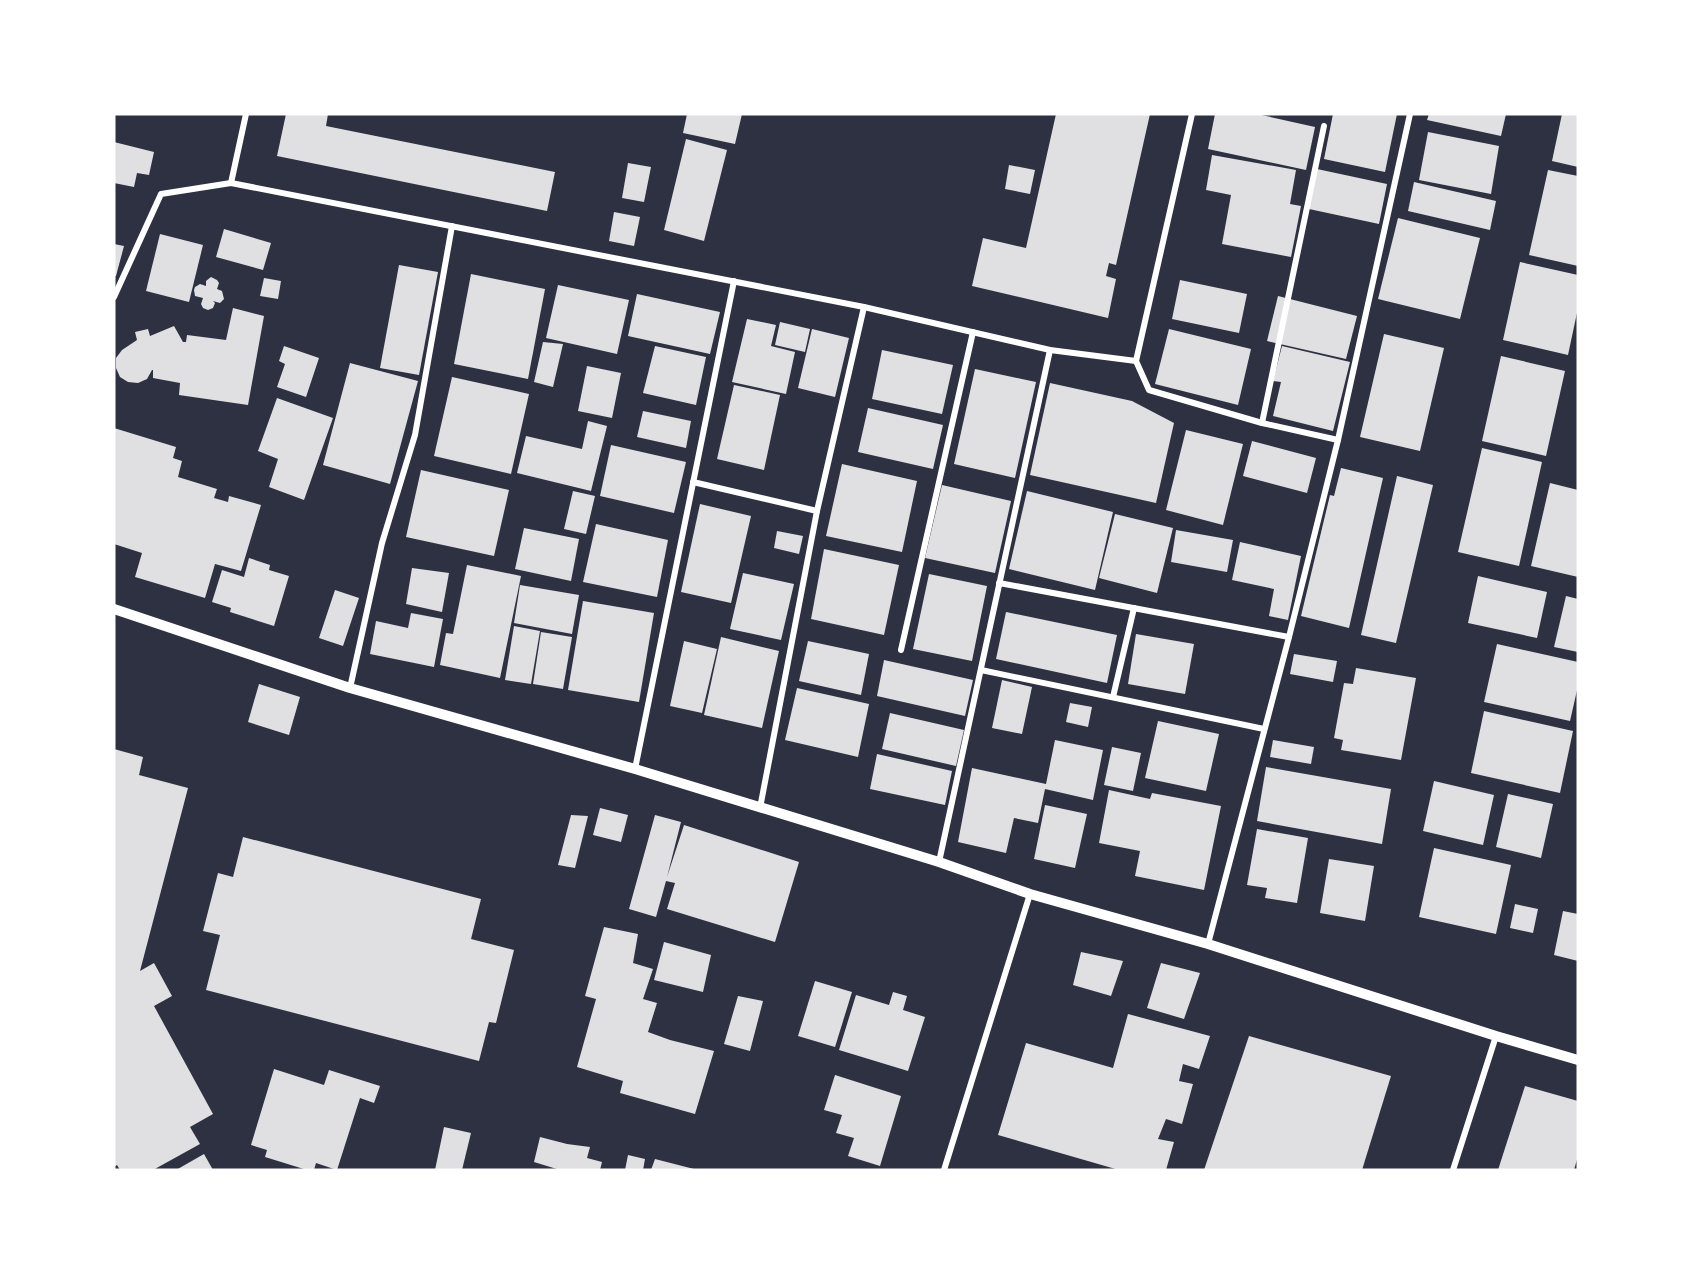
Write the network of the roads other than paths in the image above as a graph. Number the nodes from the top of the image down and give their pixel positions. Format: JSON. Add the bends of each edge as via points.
{"nodes":[{"id":1,"x":246,"y":114,"type":"edge"},
{"id":2,"x":1192,"y":114,"type":"edge"},
{"id":3,"x":1410,"y":114,"type":"edge"},
{"id":4,"x":1324,"y":126,"type":"dead end"},
{"id":5,"x":231,"y":183,"type":"junction"},
{"id":6,"x":452,"y":226,"type":"junction"},
{"id":7,"x":734,"y":281,"type":"junction"},
{"id":8,"x":114,"y":297,"type":"edge"},
{"id":9,"x":864,"y":308,"type":"junction"},
{"id":10,"x":974,"y":332,"type":"junction"},
{"id":11,"x":1050,"y":350,"type":"junction"},
{"id":12,"x":1136,"y":361,"type":"junction"},
{"id":13,"x":1263,"y":423,"type":"junction"},
{"id":14,"x":1338,"y":441,"type":"junction"},
{"id":15,"x":693,"y":482,"type":"junction"},
{"id":16,"x":817,"y":511,"type":"junction"},
{"id":17,"x":999,"y":583,"type":"junction"},
{"id":18,"x":1134,"y":608,"type":"junction"},
{"id":19,"x":114,"y":609,"type":"edge"},
{"id":20,"x":1289,"y":637,"type":"junction"},
{"id":21,"x":901,"y":650,"type":"dead end"},
{"id":22,"x":981,"y":670,"type":"junction"},
{"id":23,"x":350,"y":688,"type":"junction"},
{"id":24,"x":1113,"y":697,"type":"junction"},
{"id":25,"x":1264,"y":729,"type":"junction"},
{"id":26,"x":635,"y":770,"type":"junction"},
{"id":27,"x":760,"y":808,"type":"junction"},
{"id":28,"x":939,"y":862,"type":"junction"},
{"id":29,"x":1030,"y":894,"type":"junction"},
{"id":30,"x":1209,"y":944,"type":"junction"},
{"id":31,"x":1496,"y":1036,"type":"junction"},
{"id":32,"x":1578,"y":1060,"type":"edge"},
{"id":33,"x":944,"y":1170,"type":"edge"},
{"id":34,"x":1453,"y":1170,"type":"edge"}],
"edges":[{"from":1,"to":5,"type":"street"},
{"from":2,"to":12,"type":"street"},
{"from":3,"to":14,"type":"street"},
{"from":4,"to":13,"type":"street"},
{"from":5,"to":6,"type":"street"},
{"from":5,"to":8,"type":"street","via":[[161,194]]},
{"from":6,"to":7,"type":"street"},
{"from":6,"to":23,"type":"street","via":[[415,435],[382,543]]},
{"from":7,"to":9,"type":"street"},
{"from":7,"to":15,"type":"street"},
{"from":9,"to":10,"type":"street"},
{"from":9,"to":16,"type":"street"},
{"from":10,"to":11,"type":"street"},
{"from":10,"to":21,"type":"street"},
{"from":11,"to":12,"type":"street"},
{"from":11,"to":17,"type":"street"},
{"from":12,"to":13,"type":"street","via":[[1149,390]]},
{"from":13,"to":14,"type":"street"},
{"from":14,"to":20,"type":"street"},
{"from":15,"to":16,"type":"street"},
{"from":15,"to":26,"type":"street"},
{"from":16,"to":27,"type":"street"},
{"from":17,"to":18,"type":"street"},
{"from":17,"to":22,"type":"street"},
{"from":18,"to":20,"type":"street"},
{"from":18,"to":24,"type":"street"},
{"from":19,"to":23,"type":"street"},
{"from":20,"to":25,"type":"street"},
{"from":22,"to":24,"type":"street"},
{"from":22,"to":28,"type":"street"},
{"from":23,"to":26,"type":"street"},
{"from":24,"to":25,"type":"street"},
{"from":25,"to":30,"type":"street"},
{"from":26,"to":27,"type":"street"},
{"from":27,"to":28,"type":"street"},
{"from":28,"to":29,"type":"street"},
{"from":29,"to":30,"type":"street"},
{"from":29,"to":33,"type":"street"},
{"from":30,"to":31,"type":"street"},
{"from":31,"to":32,"type":"street"},
{"from":31,"to":34,"type":"street"}]}
